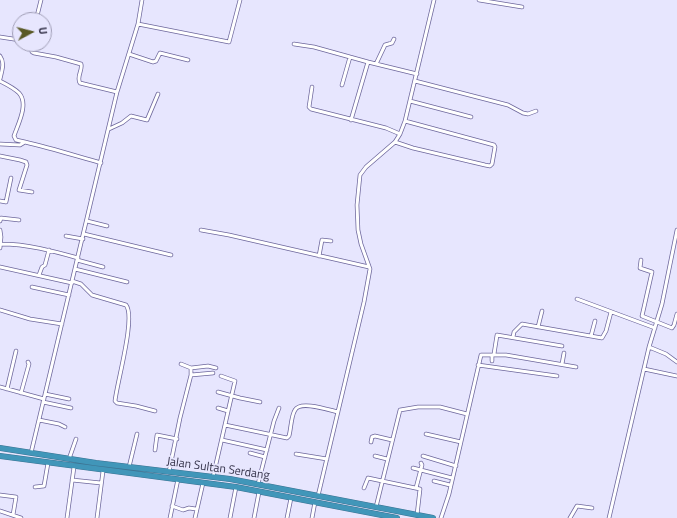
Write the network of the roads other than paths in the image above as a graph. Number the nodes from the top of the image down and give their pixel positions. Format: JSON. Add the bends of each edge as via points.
{"nodes":[{"id":1,"x":41,"y":0,"type":"edge"},
{"id":2,"x":142,"y":0,"type":"edge"},
{"id":3,"x":240,"y":0,"type":"edge"},
{"id":4,"x":434,"y":0,"type":"edge"},
{"id":5,"x":479,"y":0,"type":"edge"},
{"id":6,"x":522,"y":8,"type":"dead end"},
{"id":7,"x":38,"y":12,"type":"edge"},
{"id":8,"x":138,"y":24,"type":"junction"},
{"id":9,"x":0,"y":37,"type":"edge"},
{"id":10,"x":12,"y":39,"type":"edge"},
{"id":11,"x":394,"y":39,"type":"dead end"},
{"id":12,"x":294,"y":44,"type":"dead end"},
{"id":13,"x":32,"y":52,"type":"edge"},
{"id":14,"x":129,"y":54,"type":"junction"},
{"id":15,"x":0,"y":56,"type":"edge"},
{"id":16,"x":350,"y":57,"type":"junction"},
{"id":17,"x":188,"y":60,"type":"dead end"},
{"id":18,"x":368,"y":62,"type":"junction"},
{"id":19,"x":376,"y":64,"type":"junction"},
{"id":20,"x":417,"y":74,"type":"junction"},
{"id":21,"x":0,"y":80,"type":"edge"},
{"id":22,"x":415,"y":81,"type":"junction"},
{"id":23,"x":342,"y":85,"type":"dead end"},
{"id":24,"x":312,"y":87,"type":"dead end"},
{"id":25,"x":117,"y":92,"type":"junction"},
{"id":26,"x":158,"y":94,"type":"dead end"},
{"id":27,"x":410,"y":102,"type":"junction"},
{"id":28,"x":536,"y":111,"type":"dead end"},
{"id":29,"x":471,"y":117,"type":"dead end"},
{"id":30,"x":351,"y":120,"type":"junction"},
{"id":31,"x":405,"y":121,"type":"junction"},
{"id":32,"x":109,"y":129,"type":"junction"},
{"id":33,"x":400,"y":134,"type":"junction"},
{"id":34,"x":25,"y":142,"type":"junction"},
{"id":35,"x":395,"y":142,"type":"junction"},
{"id":36,"x":0,"y":144,"type":"edge"},
{"id":37,"x":0,"y":157,"type":"edge"},
{"id":38,"x":101,"y":162,"type":"junction"},
{"id":39,"x":11,"y":178,"type":"dead end"},
{"id":40,"x":9,"y":188,"type":"junction"},
{"id":41,"x":19,"y":190,"type":"junction"},
{"id":42,"x":32,"y":192,"type":"dead end"},
{"id":43,"x":0,"y":201,"type":"edge"},
{"id":44,"x":19,"y":220,"type":"dead end"},
{"id":45,"x":0,"y":221,"type":"edge"},
{"id":46,"x":87,"y":221,"type":"junction"},
{"id":47,"x":107,"y":226,"type":"dead end"},
{"id":48,"x":201,"y":230,"type":"dead end"},
{"id":49,"x":677,"y":230,"type":"edge"},
{"id":50,"x":0,"y":232,"type":"edge"},
{"id":51,"x":84,"y":234,"type":"junction"},
{"id":52,"x":66,"y":236,"type":"dead end"},
{"id":53,"x":83,"y":239,"type":"junction"},
{"id":54,"x":331,"y":241,"type":"dead end"},
{"id":55,"x":0,"y":246,"type":"edge"},
{"id":56,"x":49,"y":250,"type":"junction"},
{"id":57,"x":171,"y":255,"type":"dead end"},
{"id":58,"x":319,"y":256,"type":"junction"},
{"id":59,"x":78,"y":259,"type":"junction"},
{"id":60,"x":641,"y":260,"type":"dead end"},
{"id":61,"x":0,"y":267,"type":"edge"},
{"id":62,"x":103,"y":267,"type":"dead end"},
{"id":63,"x":369,"y":267,"type":"junction"},
{"id":64,"x":75,"y":269,"type":"junction"},
{"id":65,"x":39,"y":275,"type":"junction"},
{"id":66,"x":72,"y":282,"type":"junction"},
{"id":67,"x":127,"y":282,"type":"dead end"},
{"id":68,"x":32,"y":287,"type":"dead end"},
{"id":69,"x":69,"y":295,"type":"junction"},
{"id":70,"x":577,"y":299,"type":"dead end"},
{"id":71,"x":0,"y":310,"type":"edge"},
{"id":72,"x":542,"y":311,"type":"dead end"},
{"id":73,"x":612,"y":312,"type":"junction"},
{"id":74,"x":677,"y":314,"type":"edge"},
{"id":75,"x":595,"y":321,"type":"dead end"},
{"id":76,"x":656,"y":322,"type":"junction"},
{"id":77,"x":62,"y":324,"type":"junction"},
{"id":78,"x":538,"y":327,"type":"junction"},
{"id":79,"x":654,"y":328,"type":"junction"},
{"id":80,"x":591,"y":336,"type":"junction"},
{"id":81,"x":513,"y":337,"type":"junction"},
{"id":82,"x":562,"y":346,"type":"dead end"},
{"id":83,"x":649,"y":347,"type":"junction"},
{"id":84,"x":16,"y":351,"type":"dead end"},
{"id":85,"x":564,"y":353,"type":"dead end"},
{"id":86,"x":493,"y":355,"type":"junction"},
{"id":87,"x":492,"y":361,"type":"dead end"},
{"id":88,"x":28,"y":362,"type":"dead end"},
{"id":89,"x":677,"y":362,"type":"edge"},
{"id":90,"x":181,"y":364,"type":"dead end"},
{"id":91,"x":562,"y":364,"type":"junction"},
{"id":92,"x":478,"y":365,"type":"junction"},
{"id":93,"x":208,"y":366,"type":"junction"},
{"id":94,"x":576,"y":367,"type":"dead end"},
{"id":95,"x":191,"y":368,"type":"junction"},
{"id":96,"x":216,"y":368,"type":"dead end"},
{"id":97,"x":644,"y":369,"type":"junction"},
{"id":98,"x":208,"y":373,"type":"junction"},
{"id":99,"x":212,"y":373,"type":"dead end"},
{"id":100,"x":191,"y":375,"type":"junction"},
{"id":101,"x":221,"y":376,"type":"dead end"},
{"id":102,"x":557,"y":376,"type":"dead end"},
{"id":103,"x":677,"y":376,"type":"edge"},
{"id":104,"x":0,"y":387,"type":"edge"},
{"id":105,"x":7,"y":389,"type":"junction"},
{"id":106,"x":218,"y":392,"type":"dead end"},
{"id":107,"x":21,"y":393,"type":"junction"},
{"id":108,"x":45,"y":394,"type":"junction"},
{"id":109,"x":232,"y":396,"type":"junction"},
{"id":110,"x":69,"y":399,"type":"dead end"},
{"id":111,"x":44,"y":400,"type":"junction"},
{"id":112,"x":260,"y":402,"type":"dead end"},
{"id":113,"x":71,"y":408,"type":"dead end"},
{"id":114,"x":218,"y":408,"type":"dead end"},
{"id":115,"x":279,"y":408,"type":"dead end"},
{"id":116,"x":155,"y":411,"type":"dead end"},
{"id":117,"x":228,"y":411,"type":"junction"},
{"id":118,"x":338,"y":412,"type":"junction"},
{"id":119,"x":467,"y":414,"type":"junction"},
{"id":120,"x":39,"y":420,"type":"junction"},
{"id":121,"x":225,"y":425,"type":"junction"},
{"id":122,"x":65,"y":427,"type":"dead end"},
{"id":123,"x":137,"y":434,"type":"dead end"},
{"id":124,"x":426,"y":434,"type":"dead end"},
{"id":125,"x":271,"y":435,"type":"junction"},
{"id":126,"x":76,"y":439,"type":"dead end"},
{"id":127,"x":177,"y":439,"type":"junction"},
{"id":128,"x":222,"y":440,"type":"junction"},
{"id":129,"x":392,"y":440,"type":"junction"},
{"id":130,"x":371,"y":442,"type":"dead end"},
{"id":131,"x":461,"y":442,"type":"junction"},
{"id":132,"x":0,"y":448,"type":"edge"},
{"id":133,"x":155,"y":450,"type":"dead end"},
{"id":134,"x":267,"y":450,"type":"junction"},
{"id":135,"x":250,"y":453,"type":"dead end"},
{"id":136,"x":31,"y":454,"type":"junction"},
{"id":137,"x":296,"y":454,"type":"dead end"},
{"id":138,"x":375,"y":456,"type":"dead end"},
{"id":139,"x":423,"y":456,"type":"dead end"},
{"id":140,"x":0,"y":457,"type":"edge"},
{"id":141,"x":265,"y":457,"type":"junction"},
{"id":142,"x":69,"y":459,"type":"junction"},
{"id":143,"x":327,"y":459,"type":"junction"},
{"id":144,"x":387,"y":459,"type":"junction"},
{"id":145,"x":48,"y":463,"type":"junction"},
{"id":146,"x":96,"y":463,"type":"junction"},
{"id":147,"x":422,"y":463,"type":"dead end"},
{"id":148,"x":456,"y":466,"type":"junction"},
{"id":149,"x":74,"y":467,"type":"junction"},
{"id":150,"x":129,"y":467,"type":"junction"},
{"id":151,"x":413,"y":468,"type":"dead end"},
{"id":152,"x":95,"y":470,"type":"junction"},
{"id":153,"x":420,"y":470,"type":"junction"},
{"id":154,"x":103,"y":471,"type":"junction"},
{"id":155,"x":169,"y":472,"type":"junction"},
{"id":156,"x":213,"y":477,"type":"junction"},
{"id":157,"x":452,"y":478,"type":"junction"},
{"id":158,"x":178,"y":479,"type":"junction"},
{"id":159,"x":72,"y":480,"type":"junction"},
{"id":160,"x":382,"y":481,"type":"junction"},
{"id":161,"x":434,"y":481,"type":"dead end"},
{"id":162,"x":101,"y":483,"type":"junction"},
{"id":163,"x":203,"y":483,"type":"junction"},
{"id":164,"x":258,"y":484,"type":"junction"},
{"id":165,"x":450,"y":485,"type":"junction"},
{"id":166,"x":34,"y":487,"type":"dead end"},
{"id":167,"x":236,"y":487,"type":"junction"},
{"id":168,"x":364,"y":488,"type":"dead end"},
{"id":169,"x":416,"y":488,"type":"junction"},
{"id":170,"x":259,"y":492,"type":"junction"},
{"id":171,"x":0,"y":495,"type":"edge"},
{"id":172,"x":318,"y":496,"type":"junction"},
{"id":173,"x":291,"y":498,"type":"junction"},
{"id":174,"x":315,"y":502,"type":"junction"},
{"id":175,"x":172,"y":506,"type":"junction"},
{"id":176,"x":376,"y":507,"type":"junction"},
{"id":177,"x":592,"y":508,"type":"dead end"},
{"id":178,"x":196,"y":509,"type":"junction"},
{"id":179,"x":0,"y":511,"type":"edge"},
{"id":180,"x":417,"y":515,"type":"junction"},
{"id":181,"x":14,"y":516,"type":"edge"},
{"id":182,"x":373,"y":516,"type":"edge"},
{"id":183,"x":21,"y":518,"type":"edge"},
{"id":184,"x":67,"y":518,"type":"edge"},
{"id":185,"x":97,"y":518,"type":"edge"},
{"id":186,"x":170,"y":518,"type":"edge"},
{"id":187,"x":195,"y":518,"type":"edge"},
{"id":188,"x":230,"y":518,"type":"edge"},
{"id":189,"x":254,"y":518,"type":"edge"},
{"id":190,"x":287,"y":518,"type":"edge"},
{"id":191,"x":312,"y":518,"type":"edge"},
{"id":192,"x":397,"y":518,"type":"edge"},
{"id":193,"x":433,"y":518,"type":"edge"},
{"id":194,"x":441,"y":518,"type":"edge"},
{"id":195,"x":570,"y":518,"type":"edge"},
{"id":196,"x":609,"y":518,"type":"edge"}],
"edges":[{"from":1,"to":7,"type":"street"},
{"from":2,"to":8,"type":"street"},
{"from":3,"to":8,"type":"street","via":[[230,42]]},
{"from":4,"to":20,"type":"street"},
{"from":5,"to":6,"type":"street"},
{"from":8,"to":14,"type":"street"},
{"from":9,"to":10,"type":"street"},
{"from":11,"to":19,"type":"street","via":[[386,45]]},
{"from":12,"to":16,"type":"street"},
{"from":13,"to":25,"type":"street","via":[[81,64],[78,80],[80,83]]},
{"from":14,"to":17,"type":"street","via":[[153,62],[160,53]]},
{"from":14,"to":25,"type":"street"},
{"from":15,"to":21,"type":"street","via":[[3,66]]},
{"from":16,"to":18,"type":"street"},
{"from":16,"to":23,"type":"street"},
{"from":18,"to":19,"type":"street"},
{"from":18,"to":30,"type":"street"},
{"from":19,"to":20,"type":"street"},
{"from":20,"to":22,"type":"street"},
{"from":21,"to":34,"type":"street","via":[[22,98],[23,106],[14,136],[16,140]]},
{"from":22,"to":27,"type":"street"},
{"from":22,"to":28,"type":"street","via":[[508,105],[523,113]]},
{"from":24,"to":30,"type":"street","via":[[309,104],[311,109]]},
{"from":25,"to":32,"type":"street"},
{"from":26,"to":32,"type":"street","via":[[148,120],[131,116]]},
{"from":27,"to":29,"type":"street"},
{"from":27,"to":31,"type":"street"},
{"from":30,"to":33,"type":"street"},
{"from":31,"to":33,"type":"street"},
{"from":31,"to":35,"type":"street","via":[[494,145],[492,164],[490,166]]},
{"from":32,"to":38,"type":"street"},
{"from":33,"to":35,"type":"street"},
{"from":34,"to":36,"type":"street","via":[[20,145]]},
{"from":34,"to":38,"type":"street"},
{"from":35,"to":63,"type":"street","via":[[360,175],[358,230]]},
{"from":37,"to":41,"type":"street","via":[[26,162]]},
{"from":38,"to":46,"type":"street"},
{"from":39,"to":40,"type":"street"},
{"from":40,"to":41,"type":"street"},
{"from":40,"to":43,"type":"street","via":[[6,202]]},
{"from":41,"to":42,"type":"street"},
{"from":44,"to":45,"type":"street","via":[[0,218]]},
{"from":46,"to":47,"type":"street"},
{"from":46,"to":51,"type":"street"},
{"from":48,"to":58,"type":"street"},
{"from":49,"to":76,"type":"street"},
{"from":50,"to":55,"type":"street"},
{"from":51,"to":53,"type":"street"},
{"from":51,"to":57,"type":"street"},
{"from":52,"to":53,"type":"street"},
{"from":53,"to":59,"type":"street"},
{"from":54,"to":58,"type":"street","via":[[323,240]]},
{"from":55,"to":56,"type":"street","via":[[17,245]]},
{"from":56,"to":59,"type":"street"},
{"from":56,"to":65,"type":"street","via":[[46,265],[42,266]]},
{"from":58,"to":63,"type":"street"},
{"from":59,"to":62,"type":"street"},
{"from":59,"to":64,"type":"street"},
{"from":60,"to":76,"type":"street","via":[[640,268],[652,272],[641,315]]},
{"from":61,"to":65,"type":"street"},
{"from":63,"to":118,"type":"street","via":[[364,302]]},
{"from":64,"to":66,"type":"street"},
{"from":64,"to":67,"type":"street"},
{"from":65,"to":66,"type":"street"},
{"from":66,"to":69,"type":"street"},
{"from":66,"to":116,"type":"street","via":[[81,284],[92,295],[126,305],[128,308],[129,324],[115,401]]},
{"from":68,"to":69,"type":"street"},
{"from":69,"to":77,"type":"street"},
{"from":70,"to":73,"type":"street"},
{"from":71,"to":77,"type":"street","via":[[30,319]]},
{"from":72,"to":78,"type":"street"},
{"from":73,"to":79,"type":"street"},
{"from":73,"to":80,"type":"street","via":[[603,338]]},
{"from":74,"to":76,"type":"street","via":[[673,328]]},
{"from":75,"to":80,"type":"street"},
{"from":76,"to":79,"type":"street"},
{"from":77,"to":108,"type":"street"},
{"from":78,"to":80,"type":"street"},
{"from":78,"to":81,"type":"street","via":[[521,324]]},
{"from":79,"to":83,"type":"street"},
{"from":81,"to":82,"type":"street"},
{"from":81,"to":86,"type":"street","via":[[497,335]]},
{"from":83,"to":89,"type":"street"},
{"from":83,"to":97,"type":"street"},
{"from":84,"to":105,"type":"street"},
{"from":85,"to":91,"type":"street"},
{"from":86,"to":87,"type":"street"},
{"from":86,"to":91,"type":"street"},
{"from":86,"to":92,"type":"street","via":[[481,354]]},
{"from":88,"to":107,"type":"street"},
{"from":90,"to":95,"type":"street"},
{"from":91,"to":94,"type":"street"},
{"from":92,"to":102,"type":"street"},
{"from":92,"to":119,"type":"street"},
{"from":93,"to":95,"type":"street"},
{"from":93,"to":96,"type":"street"},
{"from":93,"to":98,"type":"street"},
{"from":95,"to":100,"type":"street"},
{"from":97,"to":103,"type":"street"},
{"from":97,"to":196,"type":"street"},
{"from":98,"to":99,"type":"street"},
{"from":98,"to":100,"type":"street"},
{"from":100,"to":127,"type":"street"},
{"from":101,"to":109,"type":"street","via":[[235,381]]},
{"from":104,"to":105,"type":"street"},
{"from":105,"to":107,"type":"street"},
{"from":106,"to":109,"type":"street"},
{"from":107,"to":111,"type":"street"},
{"from":108,"to":110,"type":"street"},
{"from":108,"to":111,"type":"street"},
{"from":109,"to":112,"type":"street"},
{"from":109,"to":117,"type":"street"},
{"from":111,"to":113,"type":"street"},
{"from":111,"to":120,"type":"street"},
{"from":114,"to":117,"type":"street"},
{"from":115,"to":125,"type":"street"},
{"from":117,"to":121,"type":"street"},
{"from":118,"to":125,"type":"street","via":[[302,406],[295,410],[288,438]]},
{"from":118,"to":143,"type":"street"},
{"from":119,"to":129,"type":"street","via":[[440,407],[400,410]]},
{"from":119,"to":131,"type":"street"},
{"from":120,"to":122,"type":"street"},
{"from":120,"to":136,"type":"street"},
{"from":121,"to":125,"type":"street"},
{"from":121,"to":128,"type":"street"},
{"from":123,"to":150,"type":"street"},
{"from":124,"to":131,"type":"street"},
{"from":125,"to":134,"type":"street"},
{"from":126,"to":142,"type":"street"},
{"from":127,"to":133,"type":"street","via":[[157,434]]},
{"from":127,"to":155,"type":"street"},
{"from":128,"to":134,"type":"street"},
{"from":128,"to":156,"type":"street"},
{"from":129,"to":130,"type":"street","via":[[376,436],[372,437]]},
{"from":129,"to":144,"type":"street"},
{"from":131,"to":148,"type":"street"},
{"from":132,"to":136,"type":"highway","name":"Jalan Sultan Serdang"},
{"from":134,"to":141,"type":"street"},
{"from":135,"to":141,"type":"street"},
{"from":136,"to":142,"type":"highway","name":"Jalan Sultan Serdang"},
{"from":137,"to":143,"type":"street"},
{"from":138,"to":144,"type":"street"},
{"from":139,"to":148,"type":"street"},
{"from":140,"to":145,"type":"highway","name":"Jalan Sultan Serdang"},
{"from":141,"to":164,"type":"street"},
{"from":142,"to":146,"type":"highway","name":"Jalan Sultan Serdang"},
{"from":143,"to":172,"type":"street"},
{"from":144,"to":160,"type":"street"},
{"from":145,"to":149,"type":"highway","name":"Jalan Sultan Serdang"},
{"from":145,"to":166,"type":"street","via":[[44,486]]},
{"from":146,"to":150,"type":"highway","name":"Jalan Sultan Serdang"},
{"from":146,"to":152,"type":"highway"},
{"from":147,"to":153,"type":"street"},
{"from":148,"to":157,"type":"street"},
{"from":149,"to":152,"type":"highway","name":"Jalan Sultan Serdang"},
{"from":149,"to":159,"type":"street"},
{"from":150,"to":155,"type":"highway","name":"Jalan Sultan Serdang"},
{"from":151,"to":153,"type":"street"},
{"from":152,"to":154,"type":"highway","name":"Jalan Sultan Serdang"},
{"from":153,"to":157,"type":"street"},
{"from":153,"to":169,"type":"street"},
{"from":154,"to":158,"type":"highway","name":"Jalan Sultan Serdang"},
{"from":154,"to":162,"type":"street"},
{"from":155,"to":156,"type":"highway","name":"Jalan Sultan Serdang"},
{"from":156,"to":164,"type":"highway","name":"Jalan Sultan Serdang"},
{"from":157,"to":165,"type":"street"},
{"from":158,"to":163,"type":"highway","name":"Jalan Sultan Serdang"},
{"from":158,"to":175,"type":"street"},
{"from":159,"to":162,"type":"street"},
{"from":159,"to":184,"type":"street"},
{"from":160,"to":168,"type":"street","via":[[367,478]]},
{"from":160,"to":169,"type":"street"},
{"from":160,"to":176,"type":"street"},
{"from":161,"to":165,"type":"street"},
{"from":162,"to":185,"type":"street"},
{"from":163,"to":167,"type":"highway","name":"Jalan Sultan Serdang"},
{"from":163,"to":178,"type":"street"},
{"from":164,"to":172,"type":"highway","name":"Jalan Sultan Serdang"},
{"from":165,"to":194,"type":"street"},
{"from":167,"to":170,"type":"highway","name":"Jalan Sultan Serdang"},
{"from":167,"to":188,"type":"street"},
{"from":169,"to":180,"type":"street","via":[[421,490]]},
{"from":170,"to":173,"type":"highway","name":"Jalan Sultan Serdang"},
{"from":170,"to":189,"type":"street"},
{"from":171,"to":181,"type":"street","via":[[16,497]]},
{"from":172,"to":176,"type":"highway","name":"Jalan Sultan Serdang"},
{"from":173,"to":174,"type":"highway","name":"Jalan Sultan Serdang"},
{"from":173,"to":190,"type":"street"},
{"from":174,"to":182,"type":"highway","name":"Jalan Sultan Serdang"},
{"from":174,"to":191,"type":"street"},
{"from":175,"to":178,"type":"street","via":[[183,510]]},
{"from":175,"to":186,"type":"street"},
{"from":176,"to":180,"type":"highway","name":"Jalan Sultan Serdang"},
{"from":177,"to":195,"type":"street","via":[[577,506]]},
{"from":178,"to":187,"type":"street"},
{"from":179,"to":181,"type":"street"},
{"from":180,"to":193,"type":"highway","name":"Jalan Sultan Serdang"},
{"from":181,"to":183,"type":"street"},
{"from":182,"to":192,"type":"highway","name":"Jalan Sultan Serdang"}]}
